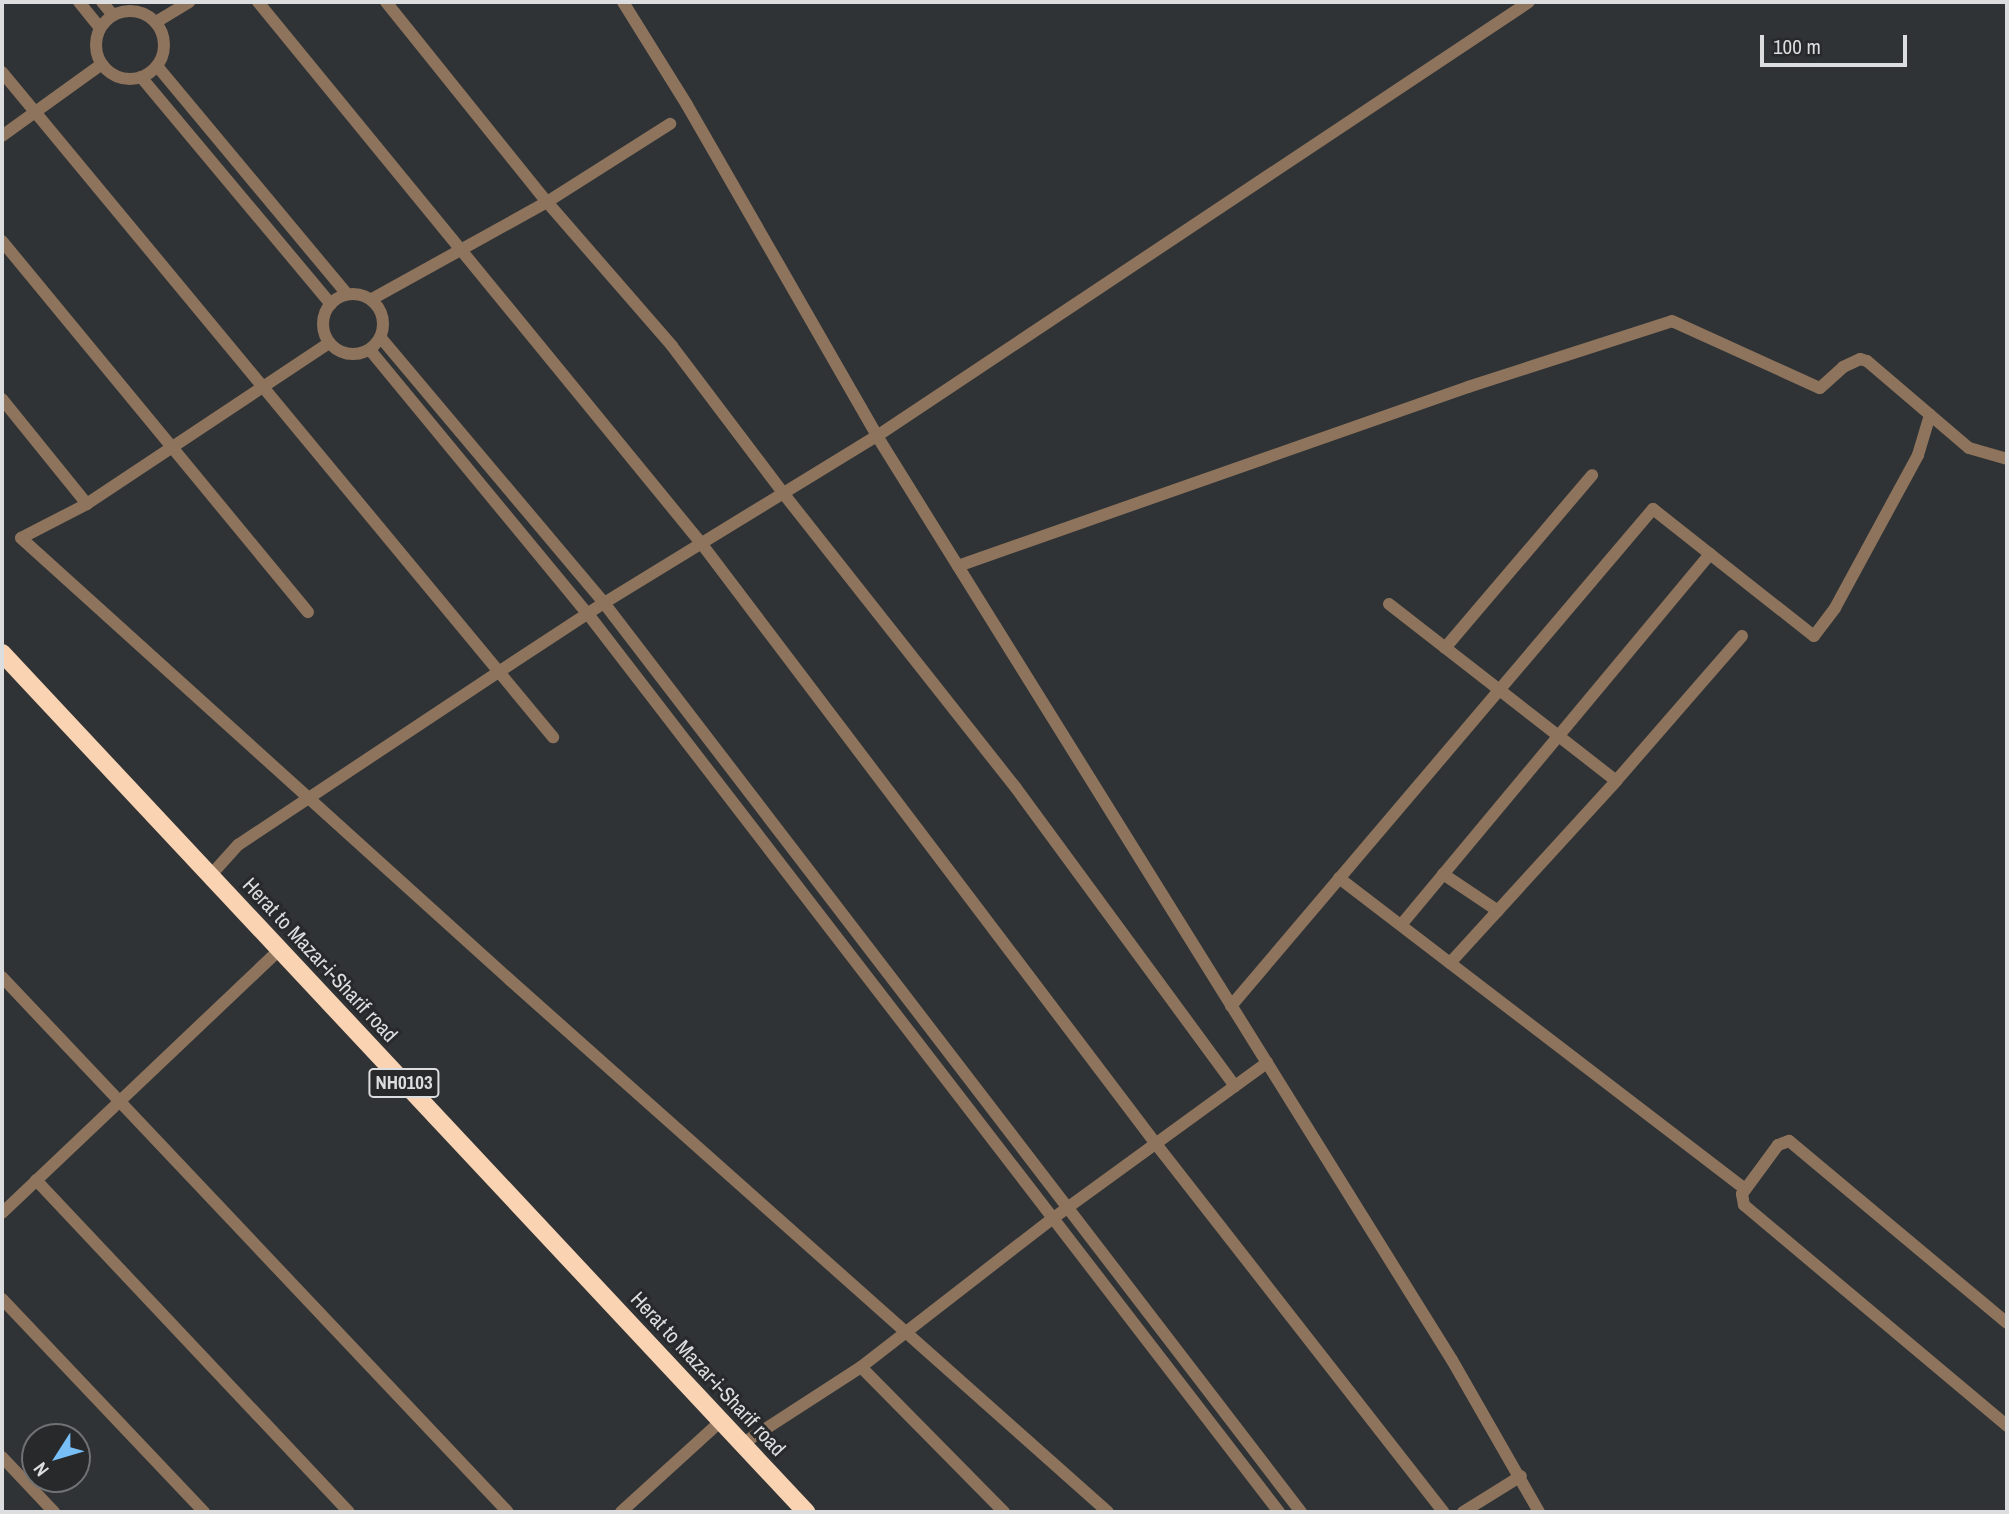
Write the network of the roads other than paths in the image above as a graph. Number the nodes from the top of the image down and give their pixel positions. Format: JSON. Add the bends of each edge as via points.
{"nodes":[{"id":1,"x":79,"y":2,"type":"edge"},
{"id":2,"x":102,"y":2,"type":"edge"},
{"id":3,"x":189,"y":2,"type":"edge"},
{"id":4,"x":258,"y":2,"type":"edge"},
{"id":5,"x":386,"y":2,"type":"edge"},
{"id":6,"x":623,"y":2,"type":"edge"},
{"id":7,"x":1529,"y":2,"type":"edge"},
{"id":8,"x":113,"y":15,"type":"junction"},
{"id":9,"x":156,"y":22,"type":"junction"},
{"id":10,"x":100,"y":28,"type":"junction"},
{"id":11,"x":102,"y":64,"type":"junction"},
{"id":12,"x":157,"y":66,"type":"junction"},
{"id":13,"x":2,"y":72,"type":"edge"},
{"id":14,"x":141,"y":77,"type":"junction"},
{"id":15,"x":35,"y":112,"type":"junction"},
{"id":16,"x":670,"y":124,"type":"dead end"},
{"id":17,"x":2,"y":136,"type":"edge"},
{"id":18,"x":547,"y":202,"type":"junction"},
{"id":19,"x":2,"y":241,"type":"edge"},
{"id":20,"x":461,"y":251,"type":"junction"},
{"id":21,"x":347,"y":294,"type":"junction"},
{"id":22,"x":372,"y":299,"type":"junction"},
{"id":23,"x":331,"y":304,"type":"junction"},
{"id":24,"x":381,"y":338,"type":"junction"},
{"id":25,"x":329,"y":343,"type":"junction"},
{"id":26,"x":370,"y":350,"type":"junction"},
{"id":27,"x":262,"y":385,"type":"junction"},
{"id":28,"x":2,"y":399,"type":"edge"},
{"id":29,"x":1930,"y":415,"type":"junction"},
{"id":30,"x":877,"y":436,"type":"junction"},
{"id":31,"x":171,"y":448,"type":"junction"},
{"id":32,"x":2007,"y":459,"type":"edge"},
{"id":33,"x":1592,"y":475,"type":"dead end"},
{"id":34,"x":783,"y":494,"type":"junction"},
{"id":35,"x":87,"y":503,"type":"junction"},
{"id":36,"x":701,"y":543,"type":"junction"},
{"id":37,"x":1710,"y":554,"type":"junction"},
{"id":38,"x":958,"y":566,"type":"junction"},
{"id":39,"x":604,"y":603,"type":"junction"},
{"id":40,"x":1389,"y":604,"type":"dead end"},
{"id":41,"x":308,"y":612,"type":"dead end"},
{"id":42,"x":588,"y":614,"type":"junction"},
{"id":43,"x":1742,"y":636,"type":"dead end"},
{"id":44,"x":1445,"y":648,"type":"junction"},
{"id":45,"x":2,"y":653,"type":"edge"},
{"id":46,"x":500,"y":671,"type":"junction"},
{"id":47,"x":1499,"y":690,"type":"junction"},
{"id":48,"x":1558,"y":736,"type":"junction"},
{"id":49,"x":553,"y":737,"type":"dead end"},
{"id":50,"x":1616,"y":781,"type":"junction"},
{"id":51,"x":312,"y":798,"type":"junction"},
{"id":52,"x":1443,"y":874,"type":"junction"},
{"id":53,"x":210,"y":876,"type":"junction"},
{"id":54,"x":1339,"y":878,"type":"junction"},
{"id":55,"x":1498,"y":911,"type":"junction"},
{"id":56,"x":1401,"y":925,"type":"junction"},
{"id":57,"x":279,"y":950,"type":"junction"},
{"id":58,"x":1450,"y":963,"type":"junction"},
{"id":59,"x":2,"y":977,"type":"edge"},
{"id":60,"x":1231,"y":1006,"type":"junction"},
{"id":61,"x":1267,"y":1063,"type":"junction"},
{"id":62,"x":1235,"y":1086,"type":"junction"},
{"id":63,"x":119,"y":1101,"type":"junction"},
{"id":64,"x":1156,"y":1144,"type":"junction"},
{"id":65,"x":36,"y":1180,"type":"junction"},
{"id":66,"x":1745,"y":1189,"type":"junction"},
{"id":67,"x":1069,"y":1208,"type":"junction"},
{"id":68,"x":2,"y":1213,"type":"edge"},
{"id":69,"x":1052,"y":1219,"type":"junction"},
{"id":70,"x":2,"y":1299,"type":"edge"},
{"id":71,"x":2007,"y":1323,"type":"edge"},
{"id":72,"x":907,"y":1332,"type":"junction"},
{"id":73,"x":860,"y":1367,"type":"junction"},
{"id":74,"x":721,"y":1421,"type":"junction"},
{"id":75,"x":2007,"y":1426,"type":"edge"},
{"id":76,"x":742,"y":1444,"type":"junction"},
{"id":77,"x":2,"y":1457,"type":"edge"},
{"id":78,"x":1521,"y":1476,"type":"junction"},
{"id":79,"x":54,"y":1512,"type":"edge"},
{"id":80,"x":204,"y":1512,"type":"edge"},
{"id":81,"x":349,"y":1512,"type":"edge"},
{"id":82,"x":508,"y":1512,"type":"edge"},
{"id":83,"x":621,"y":1512,"type":"edge"},
{"id":84,"x":806,"y":1512,"type":"edge"},
{"id":85,"x":1004,"y":1512,"type":"edge"},
{"id":86,"x":1108,"y":1512,"type":"edge"},
{"id":87,"x":1279,"y":1512,"type":"edge"},
{"id":88,"x":1301,"y":1512,"type":"edge"},
{"id":89,"x":1444,"y":1512,"type":"edge"},
{"id":90,"x":1463,"y":1512,"type":"edge"},
{"id":91,"x":1539,"y":1512,"type":"edge"}],
"edges":[{"from":1,"to":10,"type":"street"},
{"from":2,"to":8,"type":"street"},
{"from":3,"to":9,"type":"street"},
{"from":4,"to":20,"type":"street"},
{"from":5,"to":18,"type":"street"},
{"from":6,"to":30,"type":"street"},
{"from":7,"to":30,"type":"street"},
{"from":8,"to":9,"type":"street","via":[[136,10]]},
{"from":8,"to":10,"type":"street"},
{"from":9,"to":12,"type":"street","via":[[164,44]]},
{"from":10,"to":11,"type":"street","via":[[96,46]]},
{"from":11,"to":14,"type":"street","via":[[124,78]]},
{"from":11,"to":15,"type":"street"},
{"from":12,"to":14,"type":"street"},
{"from":12,"to":21,"type":"street"},
{"from":13,"to":15,"type":"street"},
{"from":14,"to":23,"type":"street"},
{"from":15,"to":17,"type":"street"},
{"from":15,"to":27,"type":"street"},
{"from":16,"to":18,"type":"street"},
{"from":18,"to":20,"type":"street"},
{"from":18,"to":34,"type":"street","via":[[672,346]]},
{"from":19,"to":31,"type":"street"},
{"from":20,"to":22,"type":"street"},
{"from":20,"to":36,"type":"street"},
{"from":21,"to":22,"type":"street"},
{"from":21,"to":23,"type":"street"},
{"from":22,"to":24,"type":"street","via":[[384,321]]},
{"from":23,"to":25,"type":"street","via":[[323,327]]},
{"from":24,"to":26,"type":"street"},
{"from":24,"to":39,"type":"street"},
{"from":25,"to":26,"type":"street","via":[[348,354]]},
{"from":25,"to":27,"type":"street"},
{"from":26,"to":42,"type":"street"},
{"from":27,"to":31,"type":"street"},
{"from":27,"to":46,"type":"street"},
{"from":28,"to":35,"type":"street"},
{"from":29,"to":32,"type":"street","via":[[1969,448]]},
{"from":29,"to":37,"type":"street","via":[[1918,455],[1835,608],[1814,636]]},
{"from":29,"to":38,"type":"street","via":[[1867,361],[1860,359],[1843,367],[1820,388],[1672,321],[1468,387]]},
{"from":30,"to":34,"type":"street"},
{"from":30,"to":38,"type":"street"},
{"from":31,"to":35,"type":"street"},
{"from":31,"to":41,"type":"street"},
{"from":33,"to":44,"type":"street"},
{"from":34,"to":36,"type":"street"},
{"from":34,"to":62,"type":"street","via":[[1016,788]]},
{"from":35,"to":51,"type":"street","via":[[21,538]]},
{"from":36,"to":39,"type":"street"},
{"from":36,"to":64,"type":"street"},
{"from":37,"to":47,"type":"street","via":[[1653,509]]},
{"from":37,"to":48,"type":"street"},
{"from":38,"to":60,"type":"street"},
{"from":39,"to":42,"type":"street"},
{"from":39,"to":67,"type":"street"},
{"from":40,"to":44,"type":"street"},
{"from":42,"to":46,"type":"street"},
{"from":42,"to":69,"type":"street"},
{"from":43,"to":50,"type":"street"},
{"from":44,"to":47,"type":"street"},
{"from":45,"to":53,"type":"highway","name":"Herat to Mazar-i-Sharif road","number":"NH0103"},
{"from":46,"to":49,"type":"street"},
{"from":46,"to":51,"type":"street"},
{"from":47,"to":48,"type":"street"},
{"from":47,"to":54,"type":"street"},
{"from":48,"to":50,"type":"street"},
{"from":48,"to":52,"type":"street"},
{"from":50,"to":55,"type":"street"},
{"from":51,"to":53,"type":"street","via":[[238,845]]},
{"from":51,"to":72,"type":"street"},
{"from":52,"to":55,"type":"street"},
{"from":52,"to":56,"type":"street"},
{"from":53,"to":57,"type":"highway","name":"Herat to Mazar-i-Sharif road","number":"NH0103"},
{"from":54,"to":56,"type":"street"},
{"from":54,"to":60,"type":"street"},
{"from":55,"to":58,"type":"street"},
{"from":56,"to":58,"type":"street"},
{"from":57,"to":63,"type":"street"},
{"from":57,"to":74,"type":"highway","name":"Herat to Mazar-i-Sharif road","number":"NH0103"},
{"from":58,"to":66,"type":"street"},
{"from":59,"to":63,"type":"street"},
{"from":60,"to":61,"type":"street"},
{"from":61,"to":62,"type":"street"},
{"from":61,"to":78,"type":"street"},
{"from":62,"to":64,"type":"street"},
{"from":63,"to":65,"type":"street"},
{"from":63,"to":82,"type":"street"},
{"from":64,"to":67,"type":"street"},
{"from":64,"to":89,"type":"street"},
{"from":65,"to":68,"type":"street"},
{"from":65,"to":81,"type":"street"},
{"from":66,"to":71,"type":"street","via":[[1778,1145],[1789,1141]]},
{"from":66,"to":75,"type":"street","via":[[1744,1205]]},
{"from":67,"to":69,"type":"street"},
{"from":67,"to":88,"type":"street"},
{"from":69,"to":72,"type":"street"},
{"from":69,"to":87,"type":"street"},
{"from":70,"to":80,"type":"street"},
{"from":72,"to":73,"type":"street"},
{"from":72,"to":86,"type":"street"},
{"from":73,"to":76,"type":"street"},
{"from":73,"to":85,"type":"street"},
{"from":74,"to":76,"type":"highway","name":"Herat to Mazar-i-Sharif road","number":"NH0103"},
{"from":74,"to":83,"type":"street"},
{"from":76,"to":84,"type":"highway","name":"Herat to Mazar-i-Sharif road","number":"NH0103"},
{"from":77,"to":79,"type":"street"},
{"from":78,"to":90,"type":"street"},
{"from":78,"to":91,"type":"street"}]}
